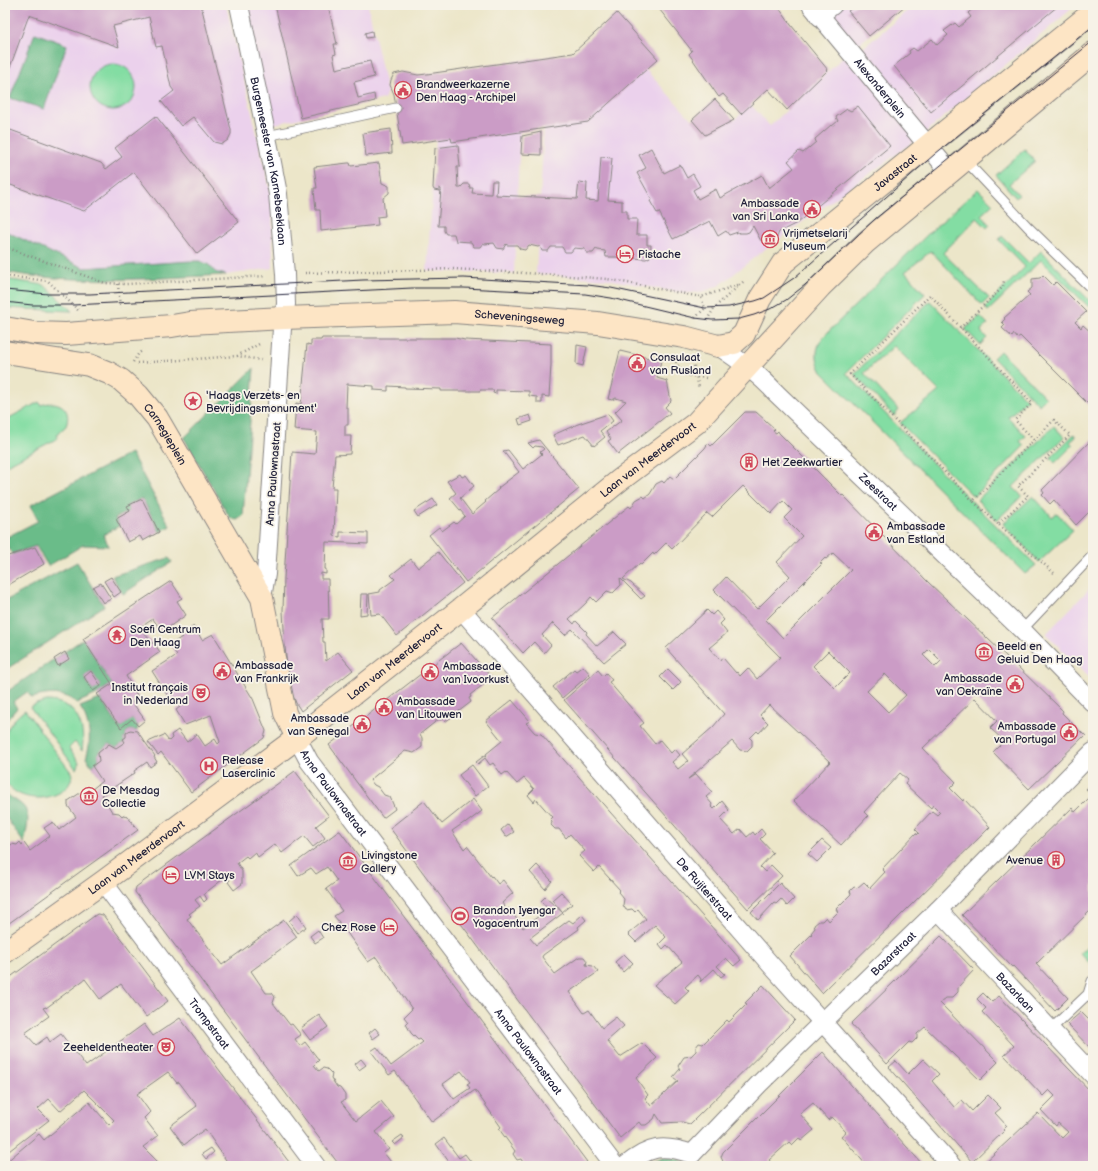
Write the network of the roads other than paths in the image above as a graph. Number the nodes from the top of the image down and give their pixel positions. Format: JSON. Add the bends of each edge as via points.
{"nodes":[{"id":1,"x":239,"y":5,"type":"edge"},
{"id":2,"x":833,"y":5,"type":"edge"},
{"id":3,"x":815,"y":11,"type":"edge"},
{"id":4,"x":1093,"y":12,"type":"edge"},
{"id":5,"x":1093,"y":53,"type":"edge"},
{"id":6,"x":396,"y":108,"type":"dead end"},
{"id":7,"x":267,"y":136,"type":"junction"},
{"id":8,"x":928,"y":146,"type":"junction"},
{"id":9,"x":957,"y":165,"type":"junction"},
{"id":10,"x":1093,"y":290,"type":"edge"},
{"id":11,"x":284,"y":318,"type":"junction"},
{"id":12,"x":5,"y":328,"type":"edge"},
{"id":13,"x":718,"y":346,"type":"junction"},
{"id":14,"x":5,"y":352,"type":"edge"},
{"id":15,"x":748,"y":366,"type":"junction"},
{"id":16,"x":1093,"y":555,"type":"edge"},
{"id":17,"x":262,"y":598,"type":"junction"},
{"id":18,"x":461,"y":609,"type":"junction"},
{"id":19,"x":1022,"y":630,"type":"junction"},
{"id":20,"x":1093,"y":703,"type":"edge"},
{"id":21,"x":296,"y":738,"type":"junction"},
{"id":22,"x":1093,"y":752,"type":"edge"},
{"id":23,"x":103,"y":882,"type":"junction"},
{"id":24,"x":938,"y":910,"type":"junction"},
{"id":25,"x":5,"y":952,"type":"edge"},
{"id":26,"x":1092,"y":982,"type":"edge"},
{"id":27,"x":1091,"y":997,"type":"edge"},
{"id":28,"x":823,"y":1022,"type":"junction"},
{"id":29,"x":1050,"y":1030,"type":"junction"},
{"id":30,"x":1093,"y":1075,"type":"edge"},
{"id":31,"x":694,"y":1160,"type":"edge"},
{"id":32,"x":316,"y":1166,"type":"edge"},
{"id":33,"x":615,"y":1166,"type":"edge"},
{"id":34,"x":625,"y":1166,"type":"edge"},
{"id":35,"x":952,"y":1166,"type":"edge"}],
"edges":[{"from":1,"to":7,"type":"street","name":"Burgemeester van Karnebeeklaan"},
{"from":2,"to":3,"type":"street"},
{"from":3,"to":8,"type":"street","name":"Alexanderplein"},
{"from":4,"to":8,"type":"street","name":"Javastraat"},
{"from":5,"to":9,"type":"street"},
{"from":6,"to":7,"type":"lane"},
{"from":7,"to":11,"type":"street","name":"Burgemeester van Karnebeeklaan","via":[[278,194],[285,274]]},
{"from":8,"to":9,"type":"street","name":"Alexanderplein"},
{"from":8,"to":13,"type":"street","name":"Javastraat","via":[[783,263],[760,299],[744,334],[734,342]]},
{"from":9,"to":10,"type":"lane","via":[[1028,227]]},
{"from":9,"to":15,"type":"street","via":[[866,242]]},
{"from":11,"to":12,"type":"street","via":[[66,334],[34,333]]},
{"from":11,"to":13,"type":"street","name":"Scheveningseweg","via":[[454,312],[598,323]]},
{"from":11,"to":17,"type":"street","name":"Anna Paulownastraat","via":[[266,574]]},
{"from":13,"to":15,"type":"street","name":"Scheveningseweg"},
{"from":14,"to":17,"type":"street","name":"Carnegieplein","via":[[89,365],[121,380],[138,395],[157,418]]},
{"from":15,"to":18,"type":"street","name":"Laan van Meerdervoort","via":[[696,423],[620,480]]},
{"from":15,"to":19,"type":"street","name":"Zeestraat"},
{"from":16,"to":19,"type":"lane"},
{"from":17,"to":21,"type":"street","name":"Anna Paulownastraat","via":[[284,714]]},
{"from":18,"to":21,"type":"street","name":"Laan van Meerdervoort"},
{"from":18,"to":28,"type":"street","name":"De Ruijterstraat"},
{"from":19,"to":20,"type":"street","name":"Zeestraat"},
{"from":21,"to":23,"type":"street","name":"Laan van Meerdervoort"},
{"from":21,"to":33,"type":"street","name":"Anna Paulownastraat","via":[[309,761]]},
{"from":22,"to":24,"type":"street","name":"Bazarstraat"},
{"from":23,"to":25,"type":"street","name":"Laan van Meerdervoort"},
{"from":23,"to":32,"type":"street","name":"Trompstraat"},
{"from":24,"to":28,"type":"street","name":"Bazarstraat"},
{"from":24,"to":29,"type":"street","name":"Bazarlaan"},
{"from":26,"to":27,"type":"lane"},
{"from":27,"to":29,"type":"lane"},
{"from":28,"to":31,"type":"street","name":"Bazarstraat","via":[[758,1084]]},
{"from":28,"to":35,"type":"street","name":"De Ruijterstraat"},
{"from":29,"to":30,"type":"street","name":"Bazarlaan"},
{"from":31,"to":34,"type":"street","via":[[677,1149],[657,1148],[636,1157]]}]}
